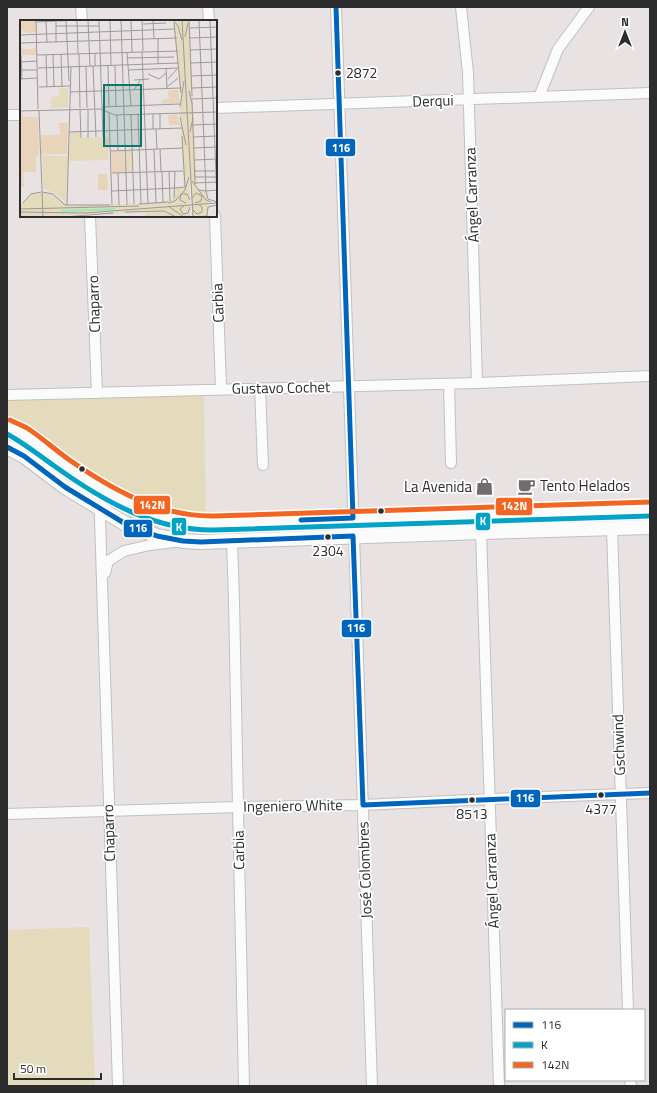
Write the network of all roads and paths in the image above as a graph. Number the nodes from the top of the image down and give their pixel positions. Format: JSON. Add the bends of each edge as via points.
{"nodes":[{"id":1,"x":82,"y":7,"type":"edge"},
{"id":2,"x":208,"y":7,"type":"edge"},
{"id":3,"x":336,"y":7,"type":"edge"},
{"id":4,"x":461,"y":7,"type":"edge"},
{"id":5,"x":589,"y":7,"type":"edge"},
{"id":6,"x":82,"y":20,"type":"edge"},
{"id":7,"x":209,"y":20,"type":"edge"},
{"id":8,"x":650,"y":93,"type":"edge"},
{"id":9,"x":539,"y":97,"type":"junction"},
{"id":10,"x":469,"y":99,"type":"junction"},
{"id":11,"x":339,"y":104,"type":"junction"},
{"id":12,"x":217,"y":108,"type":"edge"},
{"id":13,"x":7,"y":115,"type":"edge"},
{"id":14,"x":20,"y":115,"type":"edge"},
{"id":15,"x":90,"y":217,"type":"edge"},
{"id":16,"x":215,"y":217,"type":"edge"},
{"id":17,"x":650,"y":376,"type":"edge"},
{"id":18,"x":477,"y":383,"type":"junction"},
{"id":19,"x":449,"y":384,"type":"junction"},
{"id":20,"x":348,"y":386,"type":"junction"},
{"id":21,"x":260,"y":388,"type":"junction"},
{"id":22,"x":221,"y":389,"type":"junction"},
{"id":23,"x":97,"y":393,"type":"junction"},
{"id":24,"x":7,"y":395,"type":"edge"},
{"id":25,"x":7,"y":426,"type":"edge"},
{"id":26,"x":7,"y":447,"type":"edge"},
{"id":27,"x":451,"y":463,"type":"dead end"},
{"id":28,"x":263,"y":465,"type":"dead end"},
{"id":29,"x":99,"y":487,"type":"junction"},
{"id":30,"x":100,"y":508,"type":"junction"},
{"id":31,"x":650,"y":509,"type":"edge"},
{"id":32,"x":352,"y":518,"type":"junction"},
{"id":33,"x":650,"y":527,"type":"edge"},
{"id":34,"x":612,"y":528,"type":"junction"},
{"id":35,"x":481,"y":532,"type":"junction"},
{"id":36,"x":353,"y":536,"type":"junction"},
{"id":37,"x":183,"y":541,"type":"junction"},
{"id":38,"x":232,"y":541,"type":"junction"},
{"id":39,"x":102,"y":580,"type":"junction"},
{"id":40,"x":650,"y":793,"type":"edge"},
{"id":41,"x":620,"y":794,"type":"junction"},
{"id":42,"x":490,"y":799,"type":"junction"},
{"id":43,"x":363,"y":805,"type":"junction"},
{"id":44,"x":238,"y":807,"type":"junction"},
{"id":45,"x":109,"y":810,"type":"junction"},
{"id":46,"x":7,"y":814,"type":"edge"},
{"id":47,"x":628,"y":1009,"type":"edge"},
{"id":48,"x":118,"y":1086,"type":"edge"},
{"id":49,"x":244,"y":1086,"type":"edge"},
{"id":50,"x":372,"y":1086,"type":"edge"},
{"id":51,"x":499,"y":1086,"type":"edge"}],
"edges":[{"from":1,"to":6,"type":"street"},
{"from":2,"to":7,"type":"street"},
{"from":3,"to":11,"type":"street","name":"José Colombres"},
{"from":4,"to":10,"type":"street","name":"Ángel Carranza"},
{"from":5,"to":9,"type":"street","via":[[558,49]]},
{"from":8,"to":9,"type":"street","name":"Derqui"},
{"from":9,"to":10,"type":"street","name":"Derqui"},
{"from":10,"to":11,"type":"street","name":"Derqui"},
{"from":10,"to":18,"type":"street","name":"Ángel Carranza"},
{"from":11,"to":12,"type":"street","name":"Derqui"},
{"from":11,"to":20,"type":"street","name":"José Colombres"},
{"from":13,"to":14,"type":"street"},
{"from":15,"to":23,"type":"street","name":"Chaparro"},
{"from":16,"to":22,"type":"street","name":"Carbia"},
{"from":17,"to":18,"type":"street","name":"Gustavo Cochet"},
{"from":18,"to":19,"type":"street","name":"Gustavo Cochet"},
{"from":19,"to":20,"type":"street","name":"Gustavo Cochet"},
{"from":19,"to":27,"type":"street"},
{"from":20,"to":21,"type":"street","name":"Gustavo Cochet"},
{"from":20,"to":32,"type":"street","name":"José Colombres"},
{"from":21,"to":22,"type":"street","name":"Gustavo Cochet"},
{"from":21,"to":28,"type":"street"},
{"from":22,"to":23,"type":"street","name":"Gustavo Cochet"},
{"from":23,"to":24,"type":"street","name":"Gustavo Cochet"},
{"from":25,"to":29,"type":"main road"},
{"from":26,"to":30,"type":"main road"},
{"from":29,"to":30,"type":"street","name":"Chaparro"},
{"from":29,"to":32,"type":"main road","via":[[157,515],[186,522]]},
{"from":30,"to":37,"type":"main road","via":[[124,523],[157,536]]},
{"from":30,"to":39,"type":"street","name":"Chaparro"},
{"from":31,"to":32,"type":"main road"},
{"from":32,"to":36,"type":"street","name":"José Colombres"},
{"from":33,"to":34,"type":"main road"},
{"from":34,"to":35,"type":"main road"},
{"from":34,"to":41,"type":"street","name":"Gschwind"},
{"from":35,"to":36,"type":"main road"},
{"from":35,"to":42,"type":"street","name":"Ángel Carranza"},
{"from":36,"to":38,"type":"main road"},
{"from":36,"to":43,"type":"street","name":"José Colombres"},
{"from":37,"to":38,"type":"main road"},
{"from":37,"to":39,"type":"street","name":"Chaparro","via":[[124,551],[108,561]]},
{"from":38,"to":44,"type":"street","name":"Carbia"},
{"from":39,"to":45,"type":"street","name":"Chaparro"},
{"from":40,"to":41,"type":"street","name":"Ingeniero White"},
{"from":41,"to":42,"type":"street","name":"Ingeniero White"},
{"from":41,"to":47,"type":"street","name":"Gschwind"},
{"from":42,"to":43,"type":"street","name":"Ingeniero White"},
{"from":42,"to":51,"type":"street","name":"Ángel Carranza"},
{"from":43,"to":44,"type":"street","name":"Ingeniero White"},
{"from":43,"to":50,"type":"street","name":"José Colombres"},
{"from":44,"to":45,"type":"street","name":"Ingeniero White"},
{"from":44,"to":49,"type":"street","name":"Carbia"},
{"from":45,"to":46,"type":"street","name":"Ingeniero White"},
{"from":45,"to":48,"type":"street","name":"Chaparro"}]}
